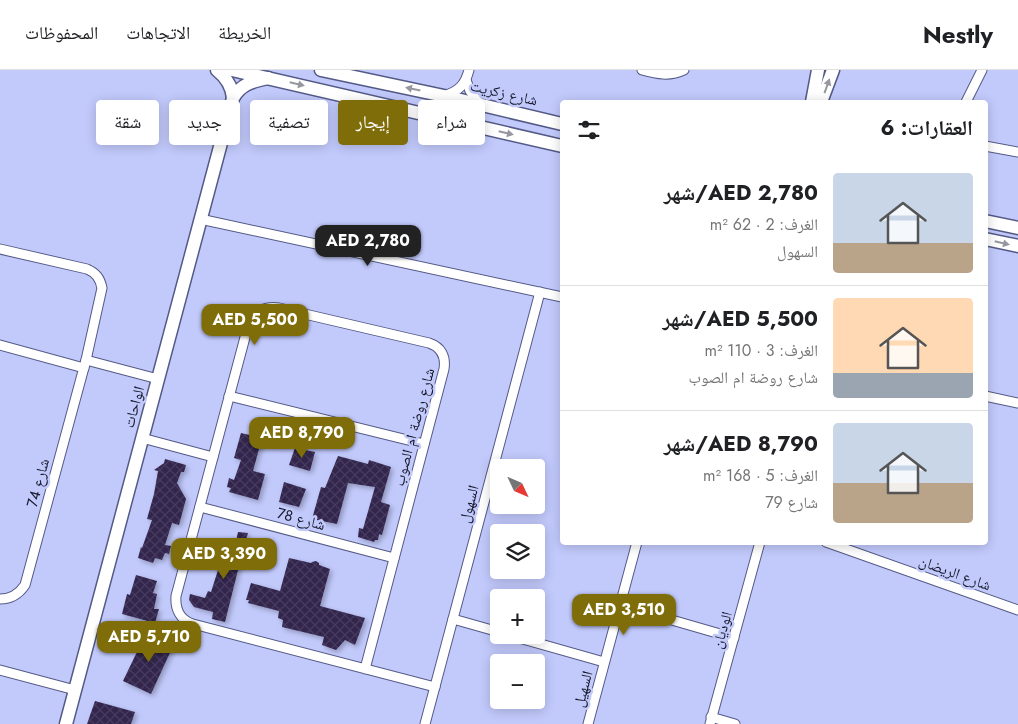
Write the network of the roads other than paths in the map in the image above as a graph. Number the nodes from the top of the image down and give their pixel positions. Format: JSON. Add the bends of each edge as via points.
{"nodes":[{"id":1,"x":217,"y":70,"type":"edge"},
{"id":2,"x":232,"y":70,"type":"edge"},
{"id":3,"x":321,"y":70,"type":"edge"},
{"id":4,"x":469,"y":70,"type":"edge"},
{"id":5,"x":642,"y":70,"type":"edge"},
{"id":6,"x":684,"y":70,"type":"edge"},
{"id":7,"x":818,"y":70,"type":"edge"},
{"id":8,"x":833,"y":70,"type":"edge"},
{"id":9,"x":980,"y":71,"type":"edge"},
{"id":10,"x":268,"y":78,"type":"junction"},
{"id":11,"x":466,"y":80,"type":"junction"},
{"id":12,"x":444,"y":96,"type":"junction"},
{"id":13,"x":233,"y":98,"type":"junction"},
{"id":14,"x":462,"y":100,"type":"edge"},
{"id":15,"x":476,"y":100,"type":"edge"},
{"id":16,"x":812,"y":100,"type":"edge"},
{"id":17,"x":822,"y":100,"type":"edge"},
{"id":18,"x":967,"y":100,"type":"edge"},
{"id":19,"x":485,"y":105,"type":"edge"},
{"id":20,"x":560,"y":124,"type":"edge"},
{"id":21,"x":560,"y":146,"type":"edge"},
{"id":22,"x":988,"y":147,"type":"edge"},
{"id":23,"x":1018,"y":152,"type":"edge"},
{"id":24,"x":200,"y":220,"type":"junction"},
{"id":25,"x":988,"y":222,"type":"edge"},
{"id":26,"x":1018,"y":228,"type":"edge"},
{"id":27,"x":988,"y":240,"type":"edge"},
{"id":28,"x":1018,"y":246,"type":"edge"},
{"id":29,"x":0,"y":249,"type":"edge"},
{"id":30,"x":540,"y":292,"type":"junction"},
{"id":31,"x":560,"y":297,"type":"edge"},
{"id":32,"x":0,"y":346,"type":"edge"},
{"id":33,"x":85,"y":364,"type":"junction"},
{"id":34,"x":158,"y":379,"type":"junction"},
{"id":35,"x":229,"y":396,"type":"junction"},
{"id":36,"x":988,"y":397,"type":"edge"},
{"id":37,"x":1018,"y":403,"type":"edge"},
{"id":38,"x":142,"y":438,"type":"junction"},
{"id":39,"x":424,"y":444,"type":"junction"},
{"id":40,"x":213,"y":457,"type":"junction"},
{"id":41,"x":200,"y":507,"type":"junction"},
{"id":42,"x":636,"y":545,"type":"edge"},
{"id":43,"x":759,"y":545,"type":"edge"},
{"id":44,"x":834,"y":545,"type":"edge"},
{"id":45,"x":394,"y":558,"type":"junction"},
{"id":46,"x":0,"y":599,"type":"edge"},
{"id":47,"x":620,"y":605,"type":"junction"},
{"id":48,"x":1018,"y":610,"type":"edge"},
{"id":49,"x":453,"y":619,"type":"junction"},
{"id":50,"x":490,"y":629,"type":"edge"},
{"id":51,"x":734,"y":638,"type":"junction"},
{"id":52,"x":541,"y":644,"type":"edge"},
{"id":53,"x":604,"y":662,"type":"junction"},
{"id":54,"x":365,"y":669,"type":"junction"},
{"id":55,"x":0,"y":670,"type":"edge"},
{"id":56,"x":435,"y":687,"type":"junction"},
{"id":57,"x":75,"y":690,"type":"junction"},
{"id":58,"x":710,"y":721,"type":"edge"},
{"id":59,"x":66,"y":724,"type":"edge"},
{"id":60,"x":425,"y":724,"type":"edge"},
{"id":61,"x":588,"y":724,"type":"edge"},
{"id":62,"x":735,"y":724,"type":"edge"}],
"edges":[{"from":1,"to":13,"type":"street","via":[[229,83]]},
{"from":2,"to":10,"type":"street"},
{"from":12,"to":3,"type":"street","name":"شارع زكريت","one_way":true},
{"from":4,"to":11,"type":"street"},
{"from":5,"to":6,"type":"street","via":[[668,75]]},
{"from":7,"to":16,"type":"street"},
{"from":17,"to":8,"type":"street","one_way":true},
{"from":9,"to":18,"type":"street"},
{"from":10,"to":13,"type":"street","via":[[247,84]]},
{"from":10,"to":21,"type":"street","one_way":true},
{"from":11,"to":12,"type":"street","via":[[454,92]]},
{"from":11,"to":15,"type":"street"},
{"from":12,"to":14,"type":"street","name":"شارع زكريت"},
{"from":13,"to":24,"type":"street","name":"الواحات"},
{"from":19,"to":20,"type":"street","name":"شارع زكريت"},
{"from":22,"to":23,"type":"street"},
{"from":24,"to":30,"type":"street"},
{"from":24,"to":34,"type":"street","name":"الواحات"},
{"from":25,"to":26,"type":"street"},
{"from":27,"to":28,"type":"street","one_way":true},
{"from":29,"to":33,"type":"street","name":"شارع 74","via":[[87,269],[96,274],[101,292]]},
{"from":30,"to":31,"type":"street"},
{"from":30,"to":49,"type":"street","name":"السهول"},
{"from":32,"to":33,"type":"street"},
{"from":33,"to":34,"type":"street"},
{"from":33,"to":46,"type":"street","name":"شارع 74","via":[[24,585],[14,596]]},
{"from":34,"to":38,"type":"street","name":"الواحات"},
{"from":35,"to":39,"type":"street"},
{"from":35,"to":39,"type":"street","name":"شارع روضة ام الصوب","via":[[250,320],[266,308],[279,308],[429,343],[439,348],[445,363]]},
{"from":35,"to":40,"type":"street","name":"شارع روضة ام الصوب"},
{"from":36,"to":37,"type":"street"},
{"from":38,"to":40,"type":"street"},
{"from":38,"to":57,"type":"street","name":"الواحات"},
{"from":39,"to":45,"type":"street","name":"شارع روضة ام الصوب"},
{"from":40,"to":41,"type":"street","name":"شارع روضة ام الصوب"},
{"from":41,"to":45,"type":"street","name":"شارع 78"},
{"from":41,"to":54,"type":"street","name":"شارع روضة ام الصوب","via":[[176,596],[182,617],[189,623]]},
{"from":42,"to":47,"type":"street","name":"السهيل"},
{"from":43,"to":51,"type":"street","name":"الوديان"},
{"from":44,"to":48,"type":"street","name":"شارع الريضان"},
{"from":45,"to":54,"type":"street","name":"شارع روضة ام الصوب"},
{"from":47,"to":51,"type":"street"},
{"from":47,"to":53,"type":"street","name":"السهيل"},
{"from":49,"to":50,"type":"street"},
{"from":49,"to":56,"type":"street","name":"السهول"},
{"from":51,"to":58,"type":"street","name":"الوديان"},
{"from":52,"to":53,"type":"street","name":"السهيل"},
{"from":53,"to":61,"type":"street","name":"السهيل"},
{"from":54,"to":56,"type":"street","name":"شارع روضة ام الصوب"},
{"from":55,"to":57,"type":"street"},
{"from":56,"to":60,"type":"street","name":"السهول"},
{"from":57,"to":59,"type":"street","name":"الواحات"},
{"from":58,"to":62,"type":"street"}]}
